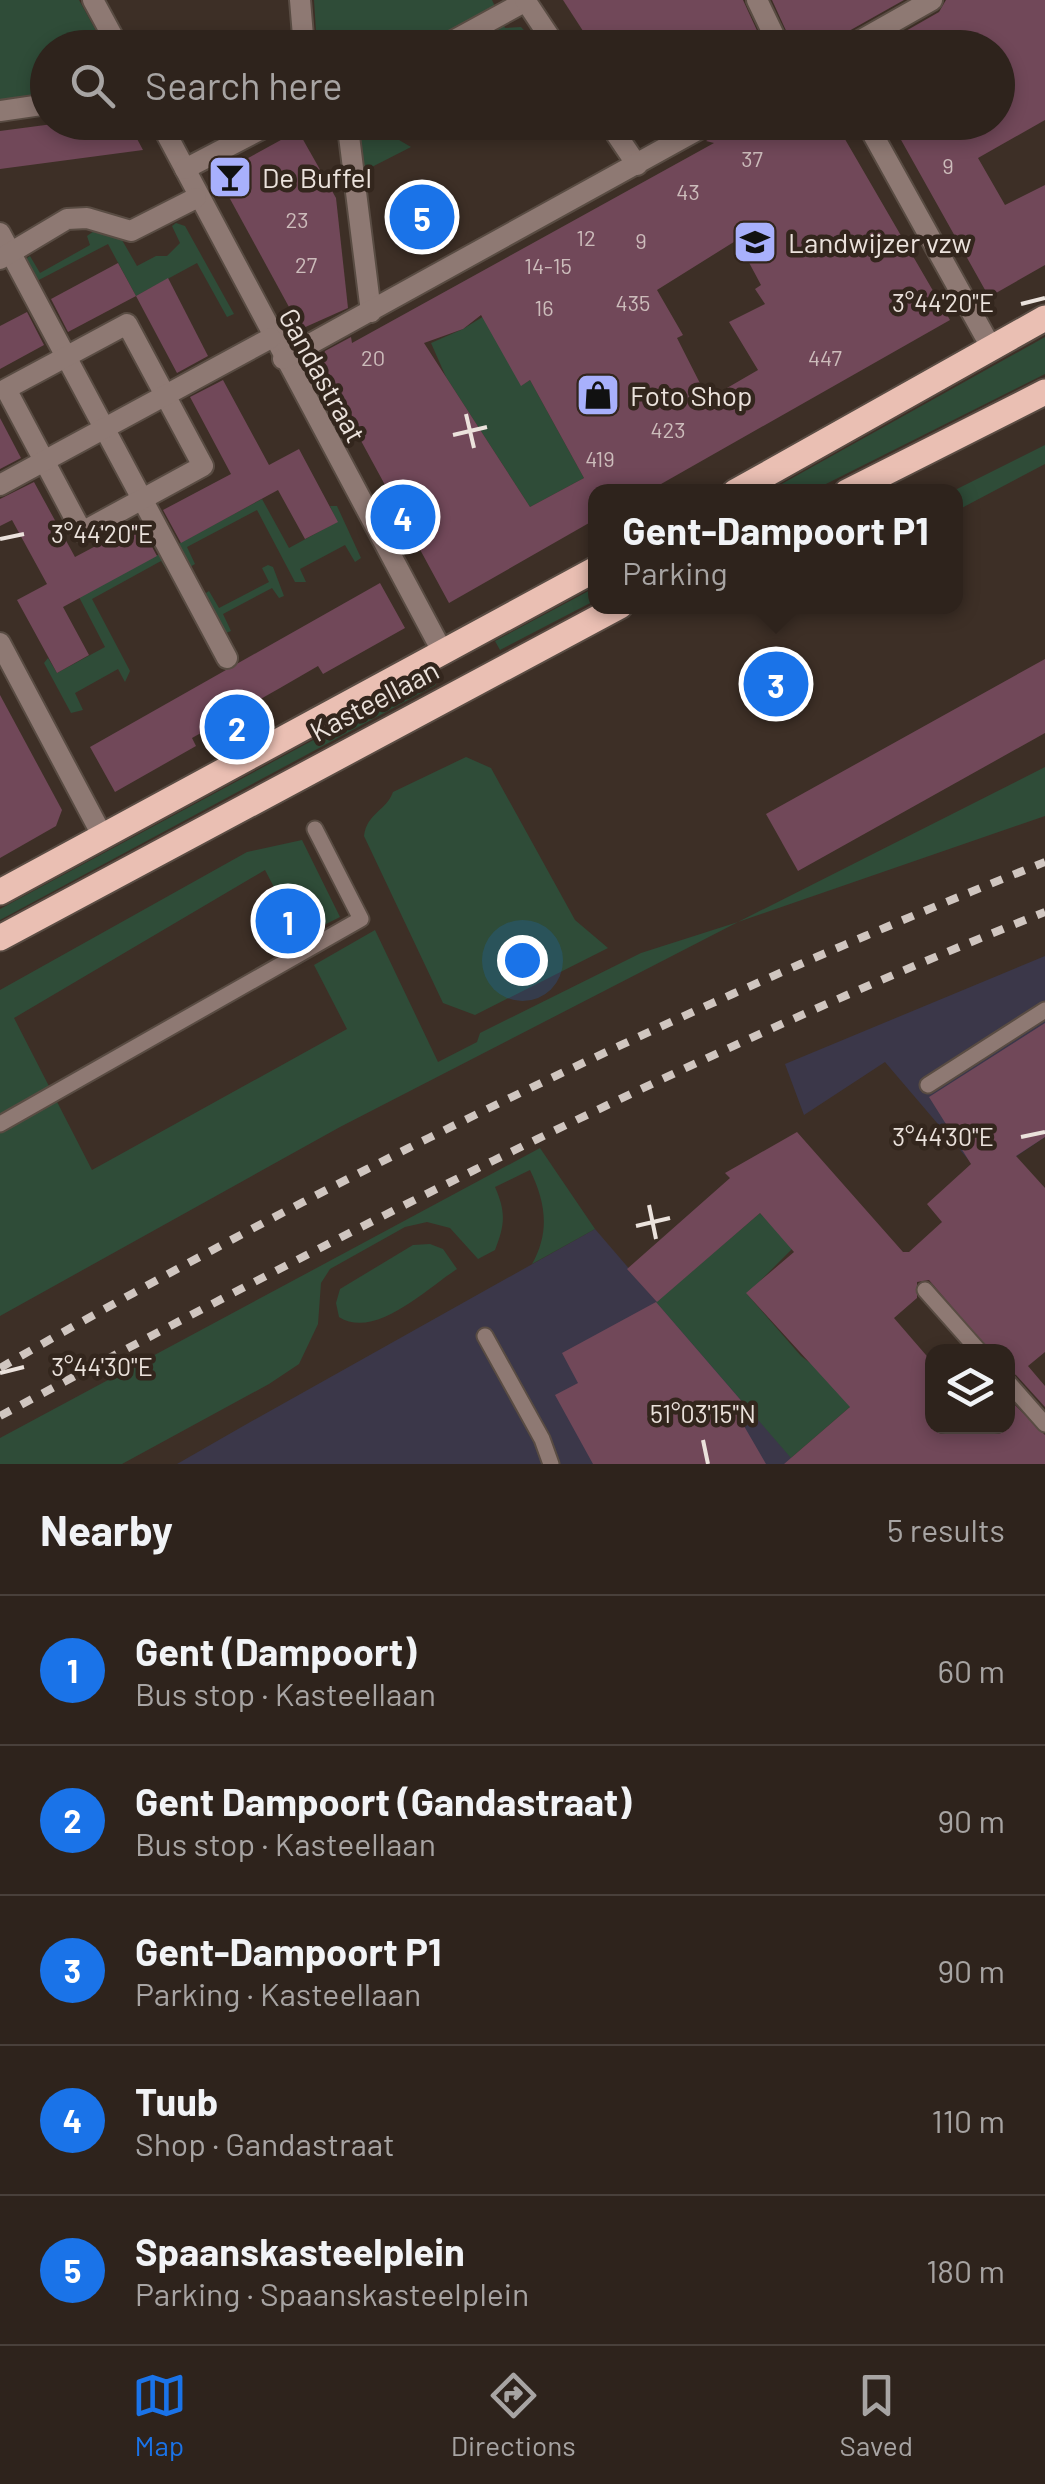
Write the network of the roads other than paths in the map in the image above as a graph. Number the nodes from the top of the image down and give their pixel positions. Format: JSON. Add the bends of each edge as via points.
{"nodes":[{"id":1,"x":93,"y":0,"type":"edge"},
{"id":2,"x":300,"y":0,"type":"edge"},
{"id":3,"x":758,"y":0,"type":"edge"},
{"id":4,"x":932,"y":0,"type":"edge"},
{"id":5,"x":526,"y":1,"type":"edge"},
{"id":6,"x":109,"y":30,"type":"edge"},
{"id":7,"x":302,"y":30,"type":"edge"},
{"id":8,"x":473,"y":30,"type":"edge"},
{"id":9,"x":545,"y":30,"type":"edge"},
{"id":10,"x":772,"y":30,"type":"edge"},
{"id":11,"x":879,"y":30,"type":"edge"},
{"id":12,"x":30,"y":107,"type":"edge"},
{"id":13,"x":0,"y":111,"type":"edge"},
{"id":14,"x":169,"y":140,"type":"edge"},
{"id":15,"x":241,"y":140,"type":"edge"},
{"id":16,"x":350,"y":140,"type":"edge"},
{"id":17,"x":620,"y":140,"type":"edge"},
{"id":18,"x":680,"y":140,"type":"edge"},
{"id":19,"x":876,"y":140,"type":"edge"},
{"id":20,"x":637,"y":165,"type":"junction"},
{"id":21,"x":184,"y":170,"type":"junction"},
{"id":22,"x":196,"y":198,"type":"junction"},
{"id":23,"x":0,"y":233,"type":"edge"},
{"id":24,"x":5,"y":256,"type":"edge"},
{"id":25,"x":371,"y":312,"type":"junction"},
{"id":26,"x":1045,"y":318,"type":"edge"},
{"id":27,"x":271,"y":338,"type":"junction"},
{"id":28,"x":992,"y":349,"type":"junction"},
{"id":29,"x":66,"y":357,"type":"junction"},
{"id":30,"x":283,"y":360,"type":"junction"},
{"id":31,"x":1045,"y":392,"type":"edge"},
{"id":32,"x":165,"y":395,"type":"junction"},
{"id":33,"x":105,"y":428,"type":"junction"},
{"id":34,"x":44,"y":460,"type":"junction"},
{"id":35,"x":749,"y":484,"type":"edge"},
{"id":36,"x":863,"y":484,"type":"edge"},
{"id":37,"x":0,"y":485,"type":"edge"},
{"id":38,"x":142,"y":499,"type":"junction"},
{"id":39,"x":588,"y":573,"type":"edge"},
{"id":40,"x":604,"y":614,"type":"edge"},
{"id":41,"x":0,"y":643,"type":"edge"},
{"id":42,"x":442,"y":652,"type":"junction"},
{"id":43,"x":228,"y":658,"type":"dead end"},
{"id":44,"x":316,"y":829,"type":"dead end"},
{"id":45,"x":102,"y":835,"type":"junction"},
{"id":46,"x":0,"y":892,"type":"edge"},
{"id":47,"x":0,"y":938,"type":"edge"},
{"id":48,"x":1045,"y":1010,"type":"edge"},
{"id":49,"x":928,"y":1085,"type":"dead end"},
{"id":50,"x":0,"y":1124,"type":"edge"},
{"id":51,"x":926,"y":1290,"type":"dead end"},
{"id":52,"x":485,"y":1336,"type":"dead end"},
{"id":53,"x":973,"y":1344,"type":"edge"},
{"id":54,"x":1015,"y":1390,"type":"edge"},
{"id":55,"x":1045,"y":1424,"type":"edge"},
{"id":56,"x":550,"y":1464,"type":"edge"}],
"edges":[{"from":1,"to":6,"type":"street"},
{"from":2,"to":7,"type":"street"},
{"from":3,"to":10,"type":"street"},
{"from":4,"to":11,"type":"street"},
{"from":5,"to":8,"type":"street"},
{"from":5,"to":9,"type":"street"},
{"from":12,"to":13,"type":"street"},
{"from":14,"to":21,"type":"street","name":"Gandastraat"},
{"from":15,"to":21,"type":"street"},
{"from":16,"to":25,"type":"street"},
{"from":17,"to":20,"type":"street"},
{"from":18,"to":20,"type":"street"},
{"from":19,"to":28,"type":"street"},
{"from":20,"to":25,"type":"street"},
{"from":21,"to":22,"type":"street","name":"Gandastraat"},
{"from":22,"to":24,"type":"street","via":[[131,231],[67,219]]},
{"from":22,"to":27,"type":"street","name":"Gandastraat"},
{"from":23,"to":24,"type":"street"},
{"from":24,"to":29,"type":"street"},
{"from":25,"to":30,"type":"street"},
{"from":26,"to":28,"type":"main road"},
{"from":27,"to":30,"type":"street","name":"Gandastraat"},
{"from":27,"to":32,"type":"street"},
{"from":28,"to":35,"type":"main road"},
{"from":29,"to":32,"type":"street","via":[[127,324]]},
{"from":29,"to":33,"type":"street"},
{"from":29,"to":34,"type":"street","via":[[6,389]]},
{"from":30,"to":42,"type":"street","name":"Gandastraat"},
{"from":31,"to":36,"type":"main road"},
{"from":32,"to":33,"type":"street"},
{"from":32,"to":38,"type":"street","via":[[203,466]]},
{"from":33,"to":34,"type":"street"},
{"from":33,"to":38,"type":"street"},
{"from":34,"to":37,"type":"street"},
{"from":34,"to":38,"type":"street","via":[[82,532]]},
{"from":38,"to":43,"type":"street"},
{"from":39,"to":42,"type":"main road","name":"Kasteellaan"},
{"from":40,"to":47,"type":"main road","name":"Kasteellaan"},
{"from":41,"to":45,"type":"street"},
{"from":42,"to":45,"type":"main road","name":"Kasteellaan"},
{"from":44,"to":50,"type":"lane","via":[[361,919]]},
{"from":45,"to":46,"type":"main road","name":"Kasteellaan"},
{"from":48,"to":49,"type":"lane"},
{"from":51,"to":53,"type":"lane"},
{"from":52,"to":56,"type":"lane"},
{"from":54,"to":55,"type":"lane"}]}
